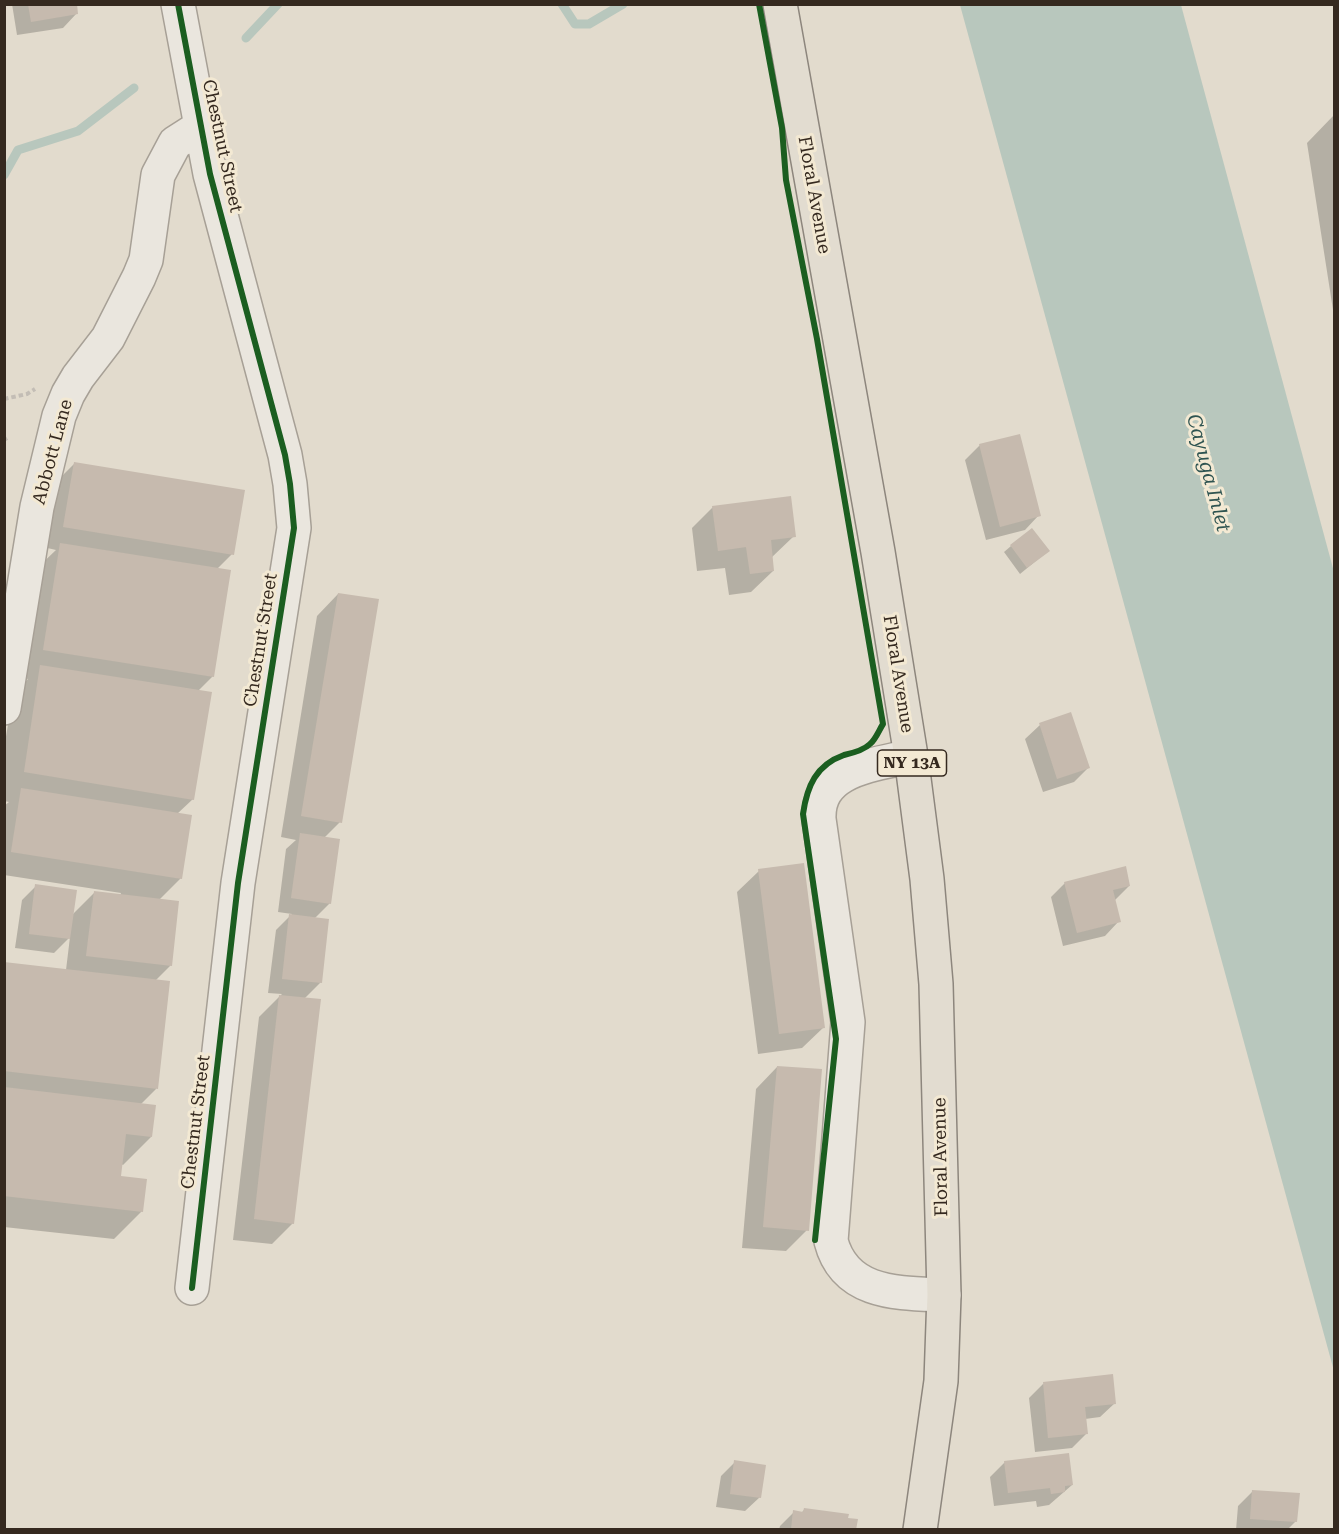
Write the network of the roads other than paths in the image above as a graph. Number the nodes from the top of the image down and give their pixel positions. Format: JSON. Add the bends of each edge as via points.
{"nodes":[{"id":1,"x":178,"y":4,"type":"edge"},
{"id":2,"x":780,"y":4,"type":"edge"},
{"id":3,"x":201,"y":127,"type":"junction"},
{"id":4,"x":4,"y":708,"type":"edge"},
{"id":5,"x":911,"y":756,"type":"junction"},
{"id":6,"x":192,"y":1288,"type":"dead end"},
{"id":7,"x":944,"y":1295,"type":"junction"},
{"id":8,"x":920,"y":1530,"type":"edge"}],
"edges":[{"from":1,"to":3,"type":"street","name":"Chestnut Street"},
{"from":2,"to":5,"type":"main road","name":"Floral Avenue","number":"NY 13A","via":[[877,543]]},
{"from":3,"to":4,"type":"street","name":"Abbott Lane","via":[[175,143],[158,175],[146,260],[108,338],[78,377],[59,416],[37,507]]},
{"from":3,"to":6,"type":"street","name":"Chestnut Street","via":[[285,455],[294,528],[238,883]]},
{"from":5,"to":7,"type":"main road","name":"Floral Avenue","number":"NY 13A","via":[[936,984]]},
{"from":5,"to":7,"type":"street","via":[[846,774],[828,787],[820,803],[819,819],[848,1022],[831,1241],[843,1267],[874,1288]]},
{"from":7,"to":8,"type":"main road","name":"Floral Avenue","number":"NY 13A","via":[[941,1381]]}]}
